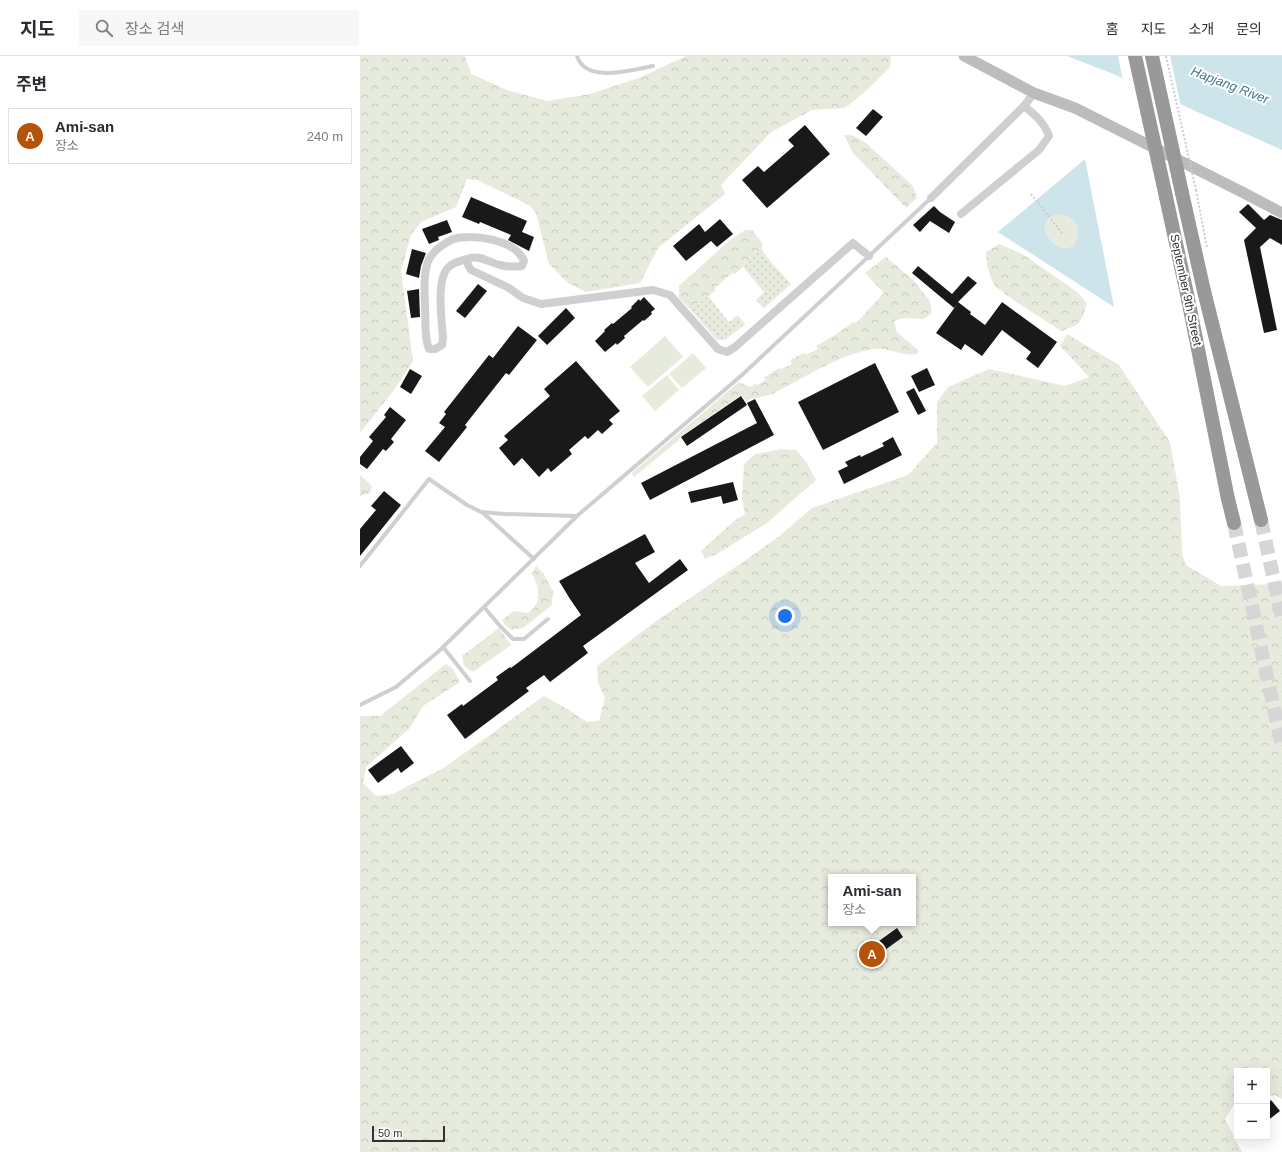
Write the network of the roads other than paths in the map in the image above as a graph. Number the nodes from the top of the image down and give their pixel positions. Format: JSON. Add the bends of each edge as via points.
{"nodes":[{"id":1,"x":577,"y":56,"type":"edge"},
{"id":2,"x":964,"y":56,"type":"edge"},
{"id":3,"x":1135,"y":56,"type":"edge"},
{"id":4,"x":1152,"y":56,"type":"edge"},
{"id":5,"x":653,"y":66,"type":"dead end"},
{"id":6,"x":1034,"y":92,"type":"junction"},
{"id":7,"x":1024,"y":106,"type":"junction"},
{"id":8,"x":931,"y":198,"type":"joint"},
{"id":9,"x":961,"y":214,"type":"dead end"},
{"id":10,"x":1282,"y":214,"type":"edge"},
{"id":11,"x":869,"y":256,"type":"junction"},
{"id":12,"x":467,"y":259,"type":"junction"},
{"id":13,"x":481,"y":512,"type":"junction"},
{"id":14,"x":577,"y":516,"type":"junction"},
{"id":15,"x":1262,"y":520,"type":"tunnel mouth"},
{"id":16,"x":1234,"y":524,"type":"tunnel mouth"},
{"id":17,"x":534,"y":558,"type":"junction"},
{"id":18,"x":360,"y":566,"type":"edge"},
{"id":19,"x":484,"y":607,"type":"junction"},
{"id":20,"x":548,"y":618,"type":"dead end"},
{"id":21,"x":443,"y":647,"type":"junction"},
{"id":22,"x":470,"y":681,"type":"dead end"},
{"id":23,"x":360,"y":705,"type":"edge"}],
"edges":[{"from":1,"to":5,"type":"lane","via":[[579,63],[589,71],[608,73]]},
{"from":2,"to":6,"type":"street"},
{"from":3,"to":16,"type":"highway","name":"September 9th Street","bridge":true},
{"from":4,"to":15,"type":"highway","name":"September 9th Street","bridge":true,"via":[[1189,192],[1204,291]]},
{"from":6,"to":7,"type":"street"},
{"from":6,"to":10,"type":"street","via":[[1075,108]]},
{"from":7,"to":8,"type":"street"},
{"from":7,"to":9,"type":"street","via":[[1038,117],[1049,136],[1039,150]]},
{"from":8,"to":11,"type":"lane"},
{"from":11,"to":12,"type":"street","via":[[853,243],[727,352],[718,349],[670,295],[653,290],[541,304],[523,298],[510,288],[471,270]]},
{"from":11,"to":14,"type":"lane","via":[[742,375]]},
{"from":12,"to":12,"type":"street","via":[[479,257],[513,268],[522,266],[524,261],[522,255],[506,244],[485,238],[452,239],[437,250],[426,266],[424,292],[426,341],[429,349],[442,345],[443,273],[449,266]]},
{"from":13,"to":14,"type":"lane"},
{"from":13,"to":17,"type":"lane"},
{"from":13,"to":18,"type":"lane","via":[[429,479]]},
{"from":14,"to":17,"type":"lane"},
{"from":17,"to":19,"type":"lane"},
{"from":19,"to":20,"type":"lane","via":[[513,638],[524,639]]},
{"from":19,"to":21,"type":"lane"},
{"from":21,"to":22,"type":"lane"},
{"from":21,"to":23,"type":"lane","via":[[396,687]]}]}
